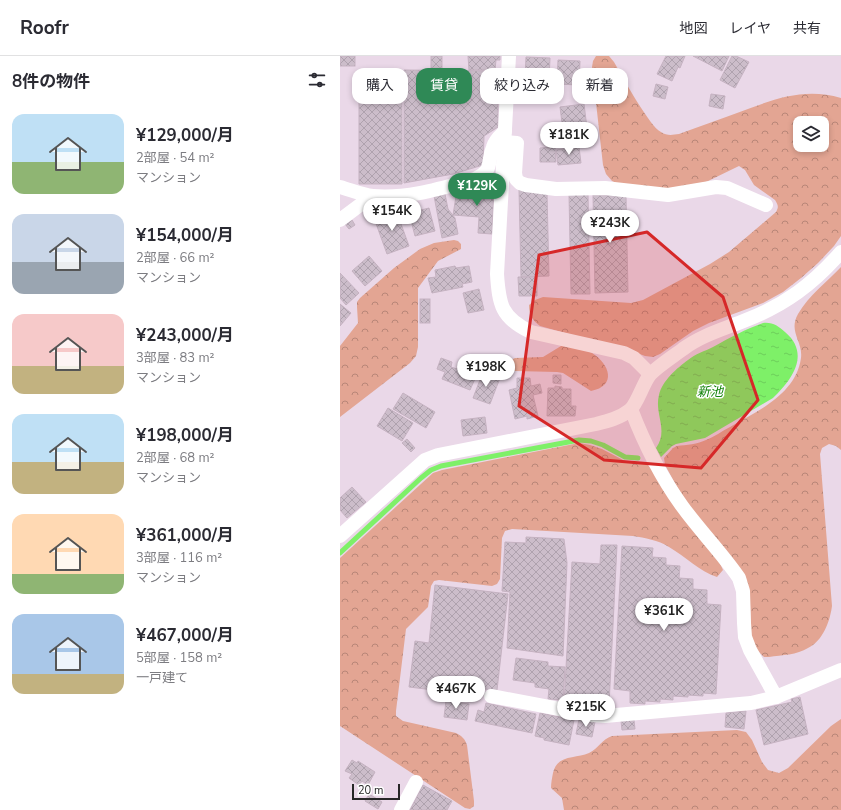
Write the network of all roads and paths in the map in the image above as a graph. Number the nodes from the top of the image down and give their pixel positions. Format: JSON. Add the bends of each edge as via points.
{"nodes":[{"id":1,"x":509,"y":56,"type":"edge"},
{"id":2,"x":505,"y":137,"type":"junction"},
{"id":3,"x":340,"y":187,"type":"edge"},
{"id":4,"x":372,"y":196,"type":"junction"},
{"id":5,"x":766,"y":205,"type":"dead end"},
{"id":6,"x":340,"y":220,"type":"edge"},
{"id":7,"x":841,"y":252,"type":"edge"},
{"id":8,"x":650,"y":374,"type":"junction"},
{"id":9,"x":631,"y":409,"type":"junction"},
{"id":10,"x":340,"y":536,"type":"edge"},
{"id":11,"x":841,"y":670,"type":"edge"},
{"id":12,"x":491,"y":696,"type":"dead end"},
{"id":13,"x":776,"y":697,"type":"junction"},
{"id":14,"x":416,"y":782,"type":"dead end"},
{"id":15,"x":401,"y":810,"type":"edge"}],
"edges":[{"from":1,"to":2,"type":"street"},
{"from":2,"to":4,"type":"street","via":[[497,139],[492,147],[489,169],[475,179],[415,194]]},
{"from":2,"to":5,"type":"street","via":[[517,143],[516,179],[526,185],[556,189],[605,188],[668,195],[721,187],[739,192]]},
{"from":2,"to":8,"type":"street","via":[[497,274],[498,297],[502,309],[519,327],[624,353],[634,358]]},
{"from":3,"to":4,"type":"street"},
{"from":4,"to":6,"type":"street"},
{"from":7,"to":8,"type":"street","via":[[808,286],[788,300],[767,312],[698,339]]},
{"from":8,"to":9,"type":"street"},
{"from":9,"to":10,"type":"street","via":[[614,419],[596,424],[438,455],[425,460]]},
{"from":9,"to":13,"type":"street","via":[[639,432],[683,508],[739,578],[743,591],[745,637]]},
{"from":11,"to":13,"type":"street"},
{"from":12,"to":13,"type":"street","via":[[602,716],[751,703]]},
{"from":14,"to":15,"type":"street"}]}
